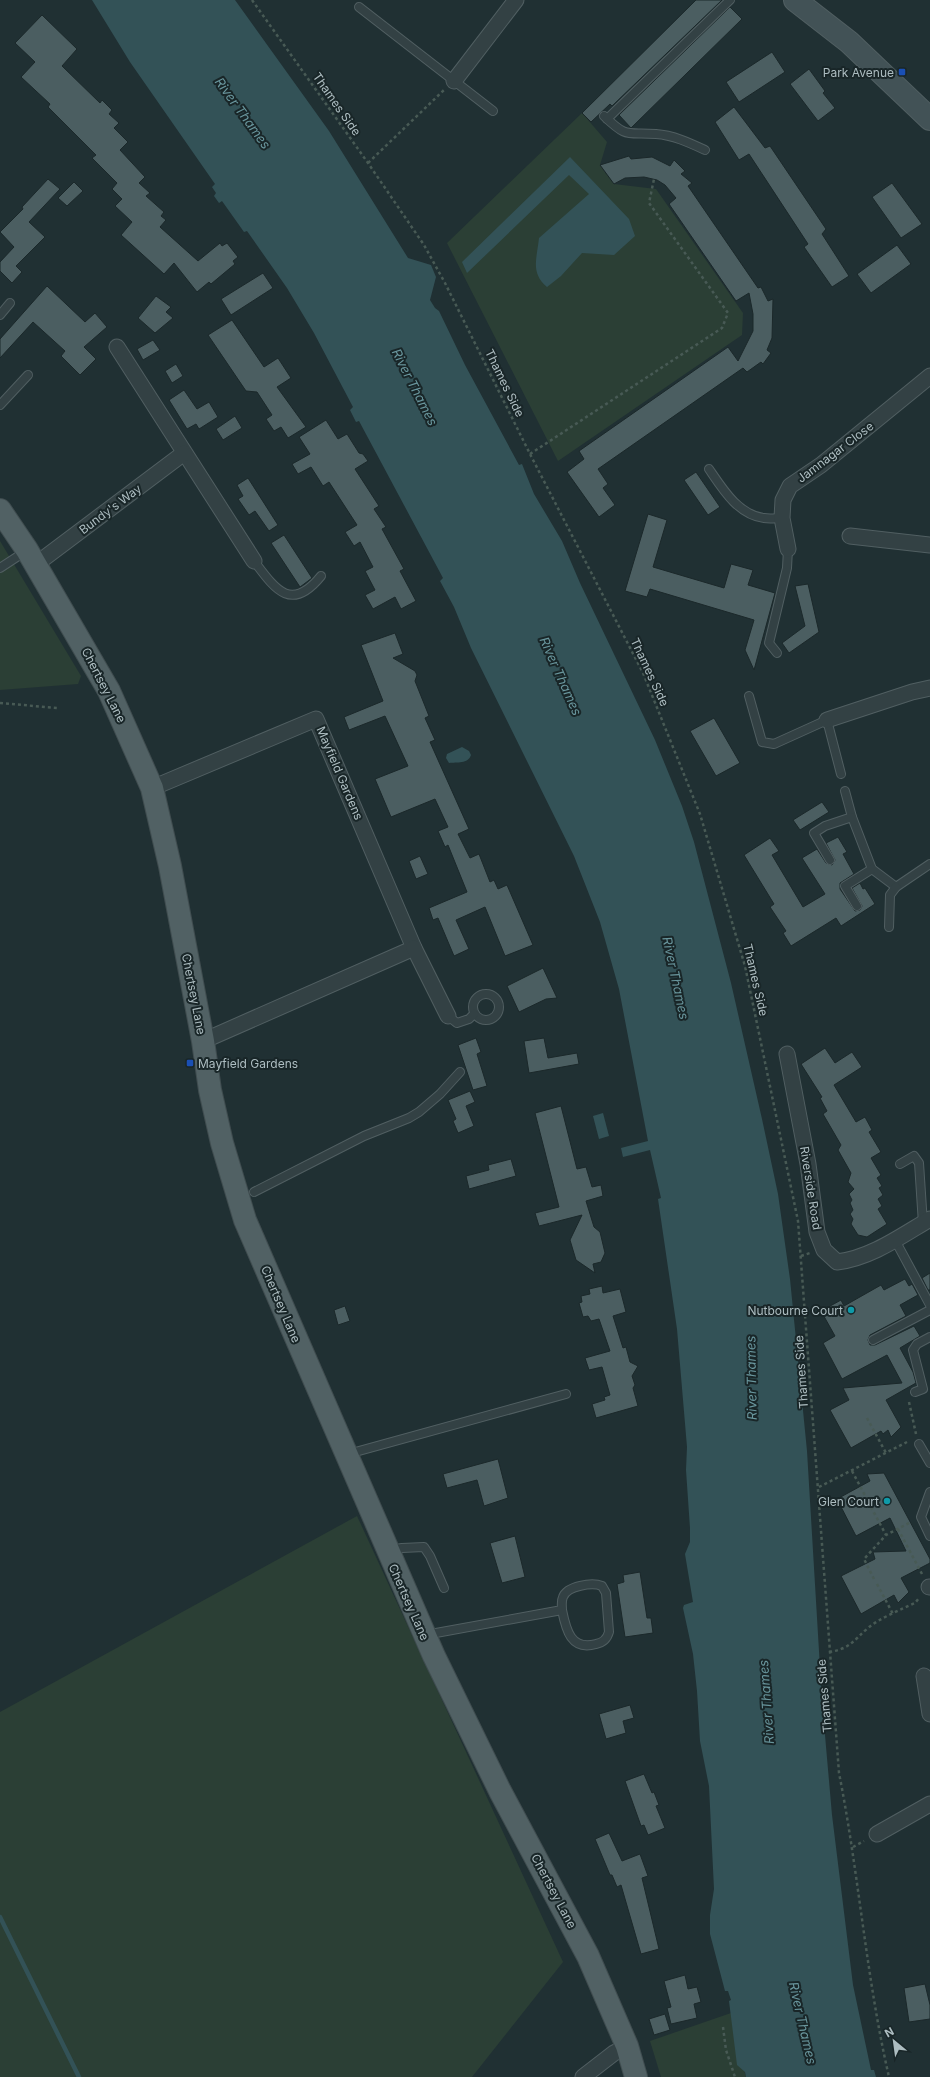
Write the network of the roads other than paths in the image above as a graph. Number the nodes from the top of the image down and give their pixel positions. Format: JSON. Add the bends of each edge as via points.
{"nodes":[{"id":1,"x":516,"y":0,"type":"edge"},
{"id":2,"x":730,"y":0,"type":"edge"},
{"id":3,"x":795,"y":0,"type":"edge"},
{"id":4,"x":359,"y":7,"type":"dead end"},
{"id":5,"x":454,"y":81,"type":"junction"},
{"id":6,"x":494,"y":111,"type":"dead end"},
{"id":7,"x":930,"y":119,"type":"edge"},
{"id":8,"x":706,"y":150,"type":"dead end"},
{"id":9,"x":10,"y":303,"type":"dead end"},
{"id":10,"x":0,"y":314,"type":"edge"},
{"id":11,"x":117,"y":347,"type":"dead end"},
{"id":12,"x":28,"y":375,"type":"dead end"},
{"id":13,"x":930,"y":376,"type":"edge"},
{"id":14,"x":0,"y":405,"type":"edge"},
{"id":15,"x":184,"y":453,"type":"junction"},
{"id":16,"x":709,"y":469,"type":"dead end"},
{"id":17,"x":0,"y":510,"type":"edge"},
{"id":18,"x":782,"y":518,"type":"junction"},
{"id":19,"x":850,"y":536,"type":"dead end"},
{"id":20,"x":930,"y":545,"type":"edge"},
{"id":21,"x":788,"y":549,"type":"joint"},
{"id":22,"x":31,"y":557,"type":"junction"},
{"id":23,"x":254,"y":561,"type":"joint"},
{"id":24,"x":0,"y":568,"type":"edge"},
{"id":25,"x":321,"y":576,"type":"dead end"},
{"id":26,"x":776,"y":653,"type":"dead end"},
{"id":27,"x":930,"y":688,"type":"edge"},
{"id":28,"x":749,"y":696,"type":"dead end"},
{"id":29,"x":827,"y":720,"type":"junction"},
{"id":30,"x":841,"y":774,"type":"dead end"},
{"id":31,"x":152,"y":788,"type":"junction"},
{"id":32,"x":844,"y":791,"type":"dead end"},
{"id":33,"x":852,"y":817,"type":"junction"},
{"id":34,"x":830,"y":860,"type":"dead end"},
{"id":35,"x":930,"y":864,"type":"edge"},
{"id":36,"x":872,"y":869,"type":"junction"},
{"id":37,"x":896,"y":887,"type":"junction"},
{"id":38,"x":857,"y":906,"type":"dead end"},
{"id":39,"x":889,"y":927,"type":"dead end"},
{"id":40,"x":414,"y":948,"type":"junction"},
{"id":41,"x":474,"y":1014,"type":"dead end"},
{"id":42,"x":448,"y":1016,"type":"joint"},
{"id":43,"x":203,"y":1041,"type":"junction"},
{"id":44,"x":787,"y":1054,"type":"dead end"},
{"id":45,"x":460,"y":1072,"type":"dead end"},
{"id":46,"x":900,"y":1164,"type":"dead end"},
{"id":47,"x":254,"y":1192,"type":"dead end"},
{"id":48,"x":926,"y":1221,"type":"edge"},
{"id":49,"x":895,"y":1240,"type":"junction"},
{"id":50,"x":930,"y":1305,"type":"edge"},
{"id":51,"x":930,"y":1337,"type":"edge"},
{"id":52,"x":873,"y":1340,"type":"dead end"},
{"id":53,"x":915,"y":1392,"type":"road end"},
{"id":54,"x":566,"y":1394,"type":"dead end"},
{"id":55,"x":918,"y":1441,"type":"road end"},
{"id":56,"x":346,"y":1454,"type":"junction"},
{"id":57,"x":930,"y":1463,"type":"edge"},
{"id":58,"x":930,"y":1492,"type":"edge"},
{"id":59,"x":930,"y":1536,"type":"edge"},
{"id":60,"x":387,"y":1551,"type":"junction"},
{"id":61,"x":444,"y":1588,"type":"dead end"},
{"id":62,"x":562,"y":1610,"type":"junction"},
{"id":63,"x":424,"y":1635,"type":"junction"},
{"id":64,"x":924,"y":1676,"type":"dead end"},
{"id":65,"x":930,"y":1714,"type":"edge"},
{"id":66,"x":929,"y":1805,"type":"edge"},
{"id":67,"x":877,"y":1834,"type":"dead end"},
{"id":68,"x":627,"y":2046,"type":"junction"},
{"id":69,"x":584,"y":2077,"type":"edge"},
{"id":70,"x":636,"y":2077,"type":"edge"}],
"edges":[{"from":1,"to":5,"type":"street"},
{"from":2,"to":8,"type":"lane","via":[[606,117],[620,131],[634,135],[657,134],[685,140]]},
{"from":3,"to":7,"type":"main road","via":[[849,42]]},
{"from":4,"to":5,"type":"lane"},
{"from":5,"to":6,"type":"lane"},
{"from":9,"to":10,"type":"lane"},
{"from":11,"to":15,"type":"street"},
{"from":12,"to":14,"type":"lane"},
{"from":13,"to":18,"type":"street","name":"Jamnagar Close","via":[[821,465],[790,486],[784,500]]},
{"from":15,"to":22,"type":"street","name":"Bundy's Way"},
{"from":15,"to":23,"type":"street"},
{"from":16,"to":18,"type":"lane","via":[[737,505],[763,518]]},
{"from":17,"to":22,"type":"main road","name":"Chertsey Lane"},
{"from":18,"to":21,"type":"street","name":"Jamnagar Close"},
{"from":19,"to":20,"type":"street"},
{"from":21,"to":26,"type":"lane","via":[[787,568],[769,643]]},
{"from":22,"to":24,"type":"lane"},
{"from":22,"to":31,"type":"main road","name":"Chertsey Lane","via":[[110,691]]},
{"from":23,"to":25,"type":"lane","via":[[276,588],[287,595],[301,593]]},
{"from":27,"to":29,"type":"street"},
{"from":28,"to":29,"type":"lane","via":[[762,742],[774,744]]},
{"from":29,"to":30,"type":"lane"},
{"from":31,"to":40,"type":"street","name":"Mayfield Gardens","via":[[316,719]]},
{"from":31,"to":43,"type":"main road","name":"Chertsey Lane","via":[[170,866]]},
{"from":32,"to":33,"type":"lane"},
{"from":33,"to":34,"type":"lane","via":[[825,826],[814,833]]},
{"from":33,"to":36,"type":"lane"},
{"from":35,"to":37,"type":"lane"},
{"from":36,"to":37,"type":"lane"},
{"from":36,"to":38,"type":"lane","via":[[845,886]]},
{"from":37,"to":39,"type":"lane","via":[[890,895]]},
{"from":40,"to":42,"type":"street","name":"Mayfield Gardens"},
{"from":40,"to":43,"type":"street"},
{"from":41,"to":42,"type":"lane","via":[[469,1019],[457,1023]]},
{"from":43,"to":56,"type":"main road","name":"Chertsey Lane","via":[[213,1105],[245,1220]]},
{"from":44,"to":49,"type":"street","name":"Riverside Road","via":[[808,1164],[817,1232],[824,1250],[837,1262],[852,1260]]},
{"from":45,"to":47,"type":"lane","via":[[440,1094],[409,1118],[364,1136]]},
{"from":46,"to":48,"type":"lane","via":[[914,1156],[919,1163]]},
{"from":48,"to":49,"type":"street","name":"Riverside Road"},
{"from":49,"to":50,"type":"lane"},
{"from":50,"to":52,"type":"lane"},
{"from":51,"to":53,"type":"lane","via":[[917,1344],[913,1350],[923,1389]]},
{"from":54,"to":56,"type":"lane"},
{"from":55,"to":57,"type":"lane"},
{"from":56,"to":60,"type":"main road","name":"Chertsey Lane"},
{"from":58,"to":59,"type":"lane","via":[[921,1517]]},
{"from":60,"to":61,"type":"lane","via":[[424,1547]]},
{"from":60,"to":63,"type":"main road","name":"Chertsey Lane"},
{"from":62,"to":62,"type":"lane","via":[[562,1598],[567,1592],[596,1584],[602,1586],[606,1593],[608,1637],[597,1644],[576,1644],[567,1630]]},
{"from":62,"to":63,"type":"lane"},
{"from":63,"to":68,"type":"main road","name":"Chertsey Lane","via":[[500,1791],[588,1956]]},
{"from":64,"to":65,"type":"street"},
{"from":66,"to":67,"type":"street"},
{"from":68,"to":69,"type":"street"},
{"from":68,"to":70,"type":"main road","name":"Chertsey Lane"}]}
